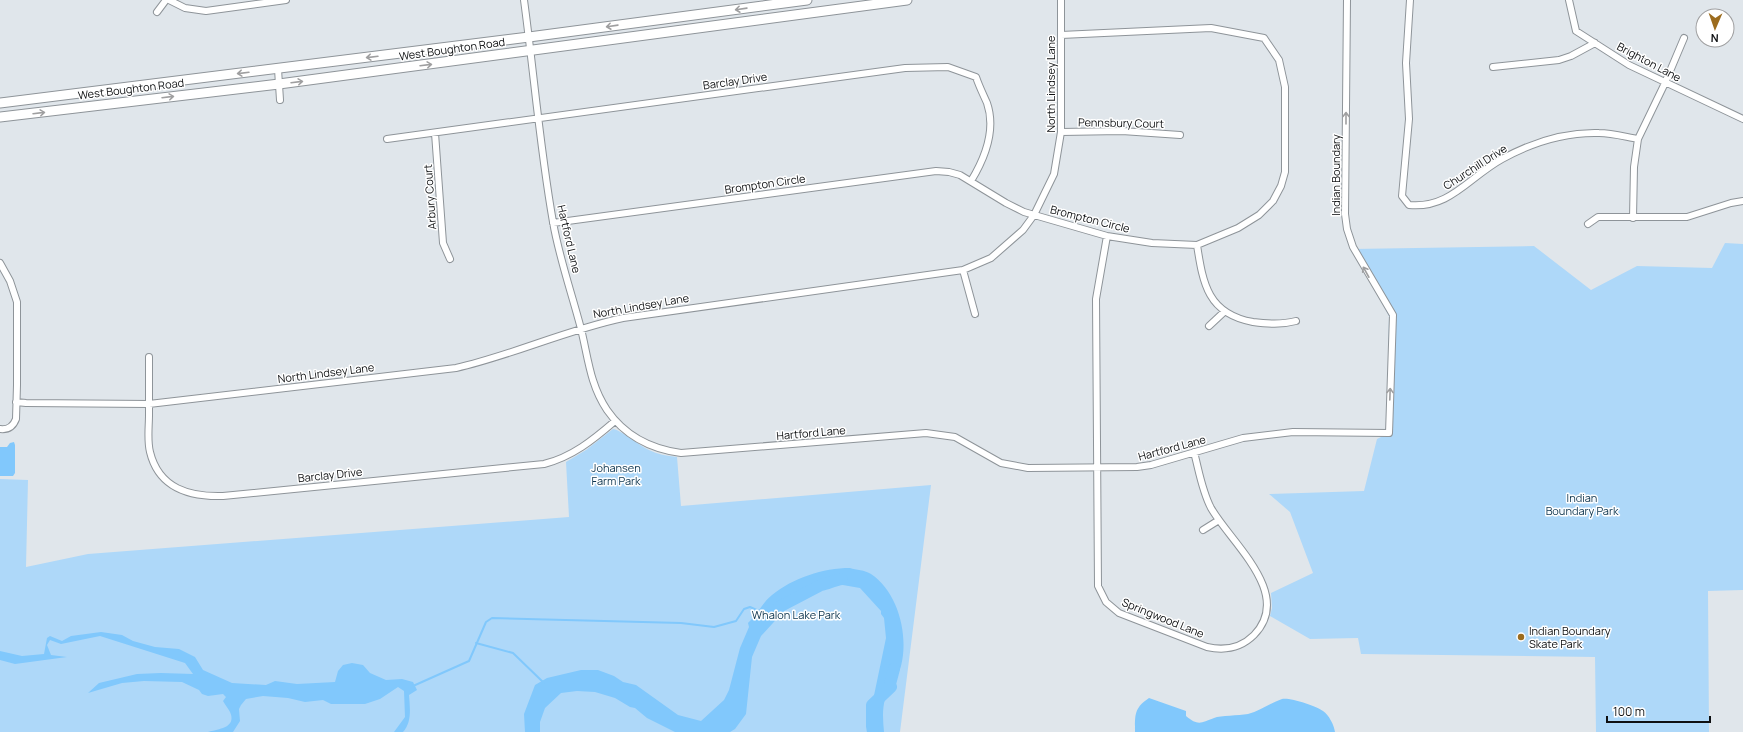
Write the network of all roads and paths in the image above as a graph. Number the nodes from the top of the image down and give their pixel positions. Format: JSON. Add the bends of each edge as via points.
{"nodes":[{"id":1,"x":166,"y":0,"type":"edge"},
{"id":2,"x":169,"y":0,"type":"edge"},
{"id":3,"x":286,"y":0,"type":"edge"},
{"id":4,"x":524,"y":0,"type":"edge"},
{"id":5,"x":807,"y":0,"type":"edge"},
{"id":6,"x":907,"y":0,"type":"edge"},
{"id":7,"x":1061,"y":0,"type":"edge"},
{"id":8,"x":1347,"y":0,"type":"edge"},
{"id":9,"x":1410,"y":0,"type":"edge"},
{"id":10,"x":1569,"y":0,"type":"edge"},
{"id":11,"x":157,"y":12,"type":"dead end"},
{"id":12,"x":1061,"y":35,"type":"junction"},
{"id":13,"x":529,"y":37,"type":"junction"},
{"id":14,"x":1684,"y":38,"type":"dead end"},
{"id":15,"x":1595,"y":43,"type":"junction"},
{"id":16,"x":531,"y":50,"type":"junction"},
{"id":17,"x":1494,"y":67,"type":"dead end"},
{"id":18,"x":278,"y":68,"type":"junction"},
{"id":19,"x":1665,"y":83,"type":"junction"},
{"id":20,"x":279,"y":84,"type":"junction"},
{"id":21,"x":280,"y":100,"type":"dead end"},
{"id":22,"x":0,"y":103,"type":"edge"},
{"id":23,"x":0,"y":117,"type":"edge"},
{"id":24,"x":539,"y":118,"type":"junction"},
{"id":25,"x":1743,"y":119,"type":"edge"},
{"id":26,"x":1061,"y":132,"type":"junction"},
{"id":27,"x":436,"y":133,"type":"junction"},
{"id":28,"x":1180,"y":135,"type":"dead end"},
{"id":29,"x":387,"y":139,"type":"dead end"},
{"id":30,"x":1638,"y":139,"type":"junction"},
{"id":31,"x":971,"y":180,"type":"junction"},
{"id":32,"x":1743,"y":201,"type":"edge"},
{"id":33,"x":1034,"y":215,"type":"junction"},
{"id":34,"x":1633,"y":218,"type":"junction"},
{"id":35,"x":553,"y":223,"type":"junction"},
{"id":36,"x":1588,"y":224,"type":"dead end"},
{"id":37,"x":1107,"y":236,"type":"junction"},
{"id":38,"x":1197,"y":245,"type":"junction"},
{"id":39,"x":450,"y":258,"type":"dead end"},
{"id":40,"x":0,"y":263,"type":"edge"},
{"id":41,"x":963,"y":270,"type":"junction"},
{"id":42,"x":1224,"y":312,"type":"junction"},
{"id":43,"x":975,"y":314,"type":"dead end"},
{"id":44,"x":1296,"y":321,"type":"dead end"},
{"id":45,"x":1209,"y":326,"type":"dead end"},
{"id":46,"x":581,"y":328,"type":"junction"},
{"id":47,"x":149,"y":357,"type":"dead end"},
{"id":48,"x":16,"y":402,"type":"junction"},
{"id":49,"x":149,"y":404,"type":"junction"},
{"id":50,"x":615,"y":420,"type":"junction"},
{"id":51,"x":0,"y":429,"type":"edge"},
{"id":52,"x":1389,"y":433,"type":"joint"},
{"id":53,"x":1194,"y":452,"type":"junction"},
{"id":54,"x":1097,"y":467,"type":"junction"},
{"id":55,"x":1219,"y":520,"type":"junction"},
{"id":56,"x":1203,"y":530,"type":"dead end"}],
"edges":[{"from":1,"to":11,"type":"street"},
{"from":2,"to":3,"type":"street","via":[[186,8],[206,11]]},
{"from":4,"to":13,"type":"street","name":"Hartford Lane"},
{"from":5,"to":13,"type":"main road","name":"West Boughton Road","one_way":true},
{"from":6,"to":16,"type":"main road","name":"West Boughton Road"},
{"from":7,"to":12,"type":"street","name":"North Lindsey Lane"},
{"from":52,"to":8,"type":"street","name":"Indian Boundary","one_way":true,"via":[[1393,315],[1353,247],[1345,214]]},
{"from":9,"to":30,"type":"street","name":"Churchill Drive","via":[[1406,63],[1409,119],[1402,196],[1409,205],[1437,203],[1450,197],[1501,159],[1533,145],[1567,135],[1599,133]]},
{"from":10,"to":15,"type":"street","name":"Brighton Lane","via":[[1576,31]]},
{"from":12,"to":26,"type":"street","name":"North Lindsey Lane"},
{"from":12,"to":38,"type":"street","name":"Brompton Circle","via":[[1211,28],[1264,38],[1279,60],[1285,87],[1285,172],[1281,186],[1273,202],[1259,215],[1238,228]]},
{"from":13,"to":16,"type":"street","name":"Hartford Lane"},
{"from":13,"to":18,"type":"main road","name":"West Boughton Road","one_way":true},
{"from":14,"to":19,"type":"street"},
{"from":15,"to":17,"type":"street","via":[[1560,60]]},
{"from":15,"to":19,"type":"street","name":"Brighton Lane"},
{"from":20,"to":16,"type":"main road","name":"West Boughton Road","one_way":true},
{"from":16,"to":24,"type":"street","name":"Hartford Lane"},
{"from":18,"to":20,"type":"street"},
{"from":18,"to":22,"type":"main road","name":"West Boughton Road","one_way":true},
{"from":19,"to":25,"type":"street","name":"Brighton Lane"},
{"from":19,"to":30,"type":"street"},
{"from":20,"to":21,"type":"street"},
{"from":23,"to":20,"type":"main road","name":"West Boughton Road","one_way":true},
{"from":24,"to":27,"type":"street","name":"Barclay Drive"},
{"from":24,"to":31,"type":"street","name":"Barclay Drive","via":[[905,68],[948,67],[976,77],[989,112],[989,134],[985,153]]},
{"from":24,"to":35,"type":"street","name":"Hartford Lane"},
{"from":26,"to":28,"type":"street","name":"Pennsbury Court","via":[[1122,131]]},
{"from":26,"to":33,"type":"street","name":"North Lindsey Lane","via":[[1054,174]]},
{"from":27,"to":29,"type":"street","name":"Barclay Drive"},
{"from":27,"to":39,"type":"street","name":"Arbury Court","via":[[443,243]]},
{"from":30,"to":34,"type":"street","via":[[1634,167]]},
{"from":31,"to":33,"type":"street","name":"Brompton Circle","via":[[1006,203]]},
{"from":31,"to":35,"type":"street","name":"Brompton Circle","via":[[949,172],[922,172]]},
{"from":32,"to":34,"type":"street","via":[[1687,216]]},
{"from":33,"to":37,"type":"street","name":"Brompton Circle"},
{"from":33,"to":41,"type":"street","name":"North Lindsey Lane","via":[[1023,230],[991,258]]},
{"from":34,"to":36,"type":"street","via":[[1598,218]]},
{"from":35,"to":46,"type":"street","name":"Hartford Lane"},
{"from":37,"to":38,"type":"street","name":"Brompton Circle","via":[[1152,243]]},
{"from":37,"to":54,"type":"street","name":"Springwood Lane","via":[[1096,299]]},
{"from":38,"to":42,"type":"street","via":[[1208,292]]},
{"from":40,"to":48,"type":"street","via":[[17,302]]},
{"from":41,"to":43,"type":"street"},
{"from":41,"to":46,"type":"street","name":"North Lindsey Lane","via":[[636,315]]},
{"from":42,"to":44,"type":"street","via":[[1260,323],[1282,325]]},
{"from":42,"to":45,"type":"street"},
{"from":46,"to":49,"type":"street","name":"North Lindsey Lane","via":[[484,362],[456,368]]},
{"from":46,"to":50,"type":"street","name":"Hartford Lane","via":[[594,387]]},
{"from":47,"to":49,"type":"street","name":"Barclay Drive"},
{"from":48,"to":49,"type":"street","name":"North Lindsey Lane"},
{"from":48,"to":51,"type":"street","via":[[16,419],[13,425]]},
{"from":49,"to":50,"type":"street","name":"Barclay Drive","via":[[150,451],[159,472],[167,482],[181,491],[206,496],[544,464],[567,457],[582,448]]},
{"from":50,"to":54,"type":"street","name":"Hartford Lane","via":[[641,442],[655,448],[681,453],[926,433],[955,437],[988,456],[1014,466]]},
{"from":52,"to":53,"type":"street","name":"Hartford Lane","via":[[1286,433],[1244,438]]},
{"from":53,"to":54,"type":"street","name":"Hartford Lane","via":[[1137,468]]},
{"from":53,"to":55,"type":"street","name":"Springwood Lane","via":[[1204,492]]},
{"from":54,"to":55,"type":"street","name":"Springwood Lane","via":[[1097,576],[1098,586],[1106,602],[1119,613],[1138,621],[1207,647],[1226,649],[1244,643],[1258,631],[1266,617],[1268,600],[1260,577]]},
{"from":55,"to":56,"type":"street"}]}
